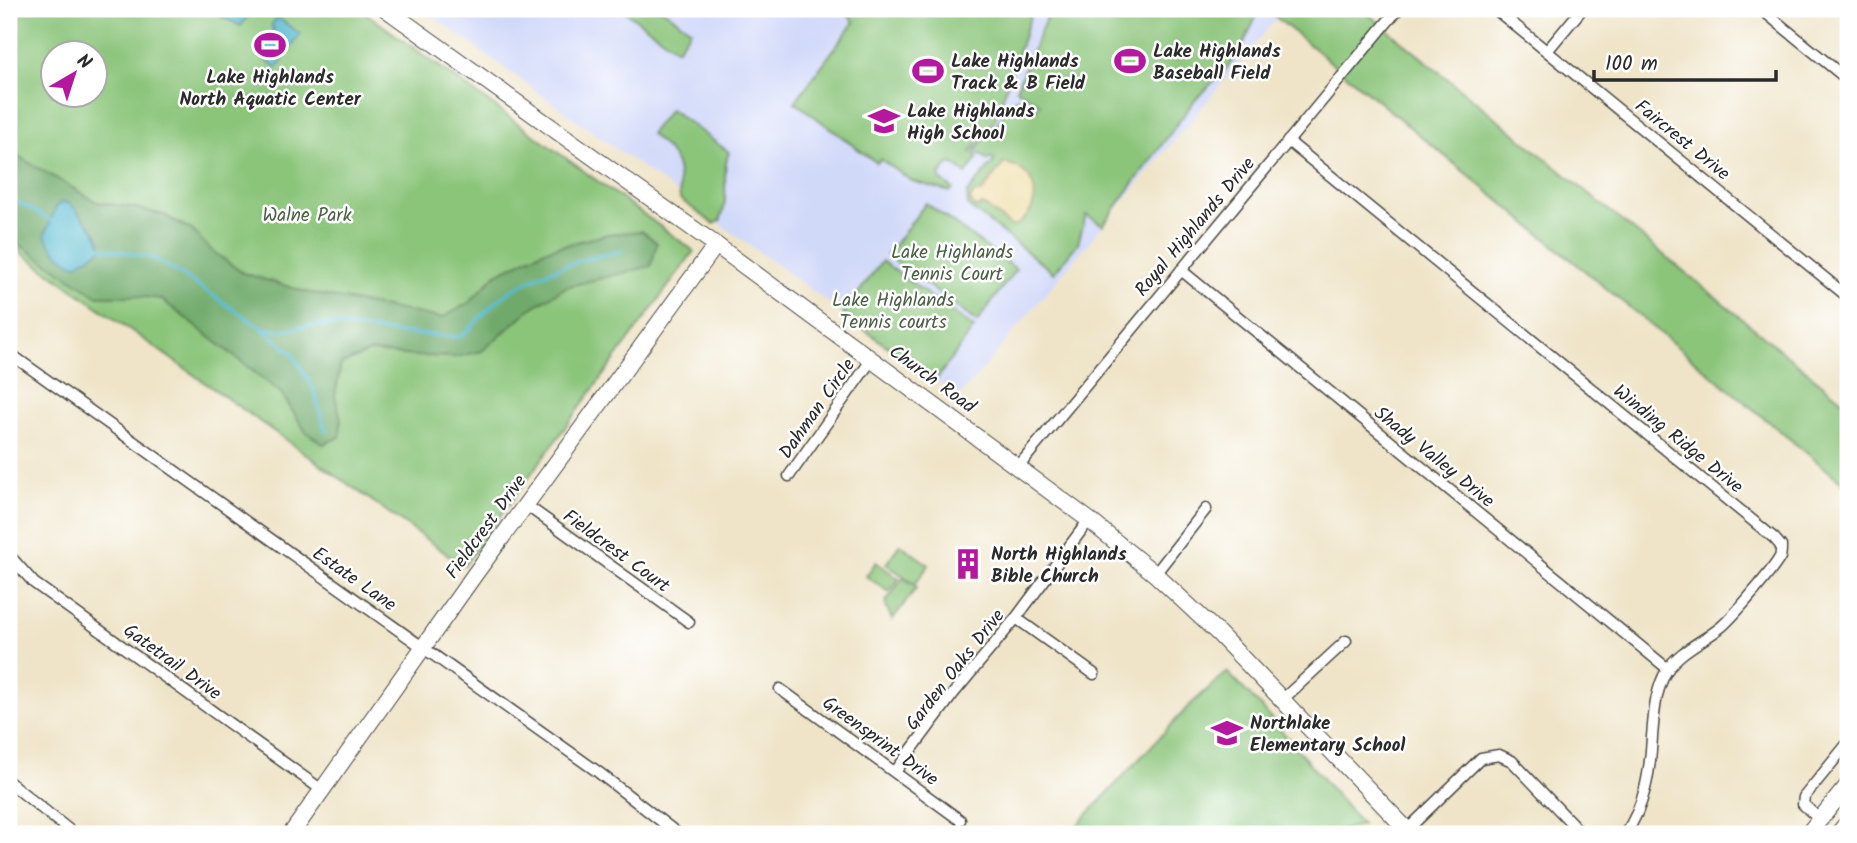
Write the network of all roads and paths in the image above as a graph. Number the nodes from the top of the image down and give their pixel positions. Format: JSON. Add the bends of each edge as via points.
{"nodes":[{"id":1,"x":386,"y":9,"type":"edge"},
{"id":2,"x":1398,"y":9,"type":"edge"},
{"id":3,"x":1495,"y":9,"type":"edge"},
{"id":4,"x":1582,"y":9,"type":"edge"},
{"id":5,"x":1761,"y":9,"type":"edge"},
{"id":6,"x":1547,"y":51,"type":"junction"},
{"id":7,"x":1848,"y":80,"type":"edge"},
{"id":8,"x":1288,"y":141,"type":"junction"},
{"id":9,"x":716,"y":245,"type":"junction"},
{"id":10,"x":1181,"y":270,"type":"junction"},
{"id":11,"x":1848,"y":297,"type":"edge"},
{"id":12,"x":9,"y":353,"type":"edge"},
{"id":13,"x":872,"y":359,"type":"junction"},
{"id":14,"x":1018,"y":467,"type":"junction"},
{"id":15,"x":789,"y":476,"type":"dead end"},
{"id":16,"x":526,"y":505,"type":"junction"},
{"id":17,"x":1206,"y":509,"type":"dead end"},
{"id":18,"x":1090,"y":520,"type":"junction"},
{"id":19,"x":9,"y":555,"type":"edge"},
{"id":20,"x":1154,"y":574,"type":"junction"},
{"id":21,"x":1016,"y":618,"type":"junction"},
{"id":22,"x":689,"y":622,"type":"dead end"},
{"id":23,"x":1346,"y":641,"type":"dead end"},
{"id":24,"x":423,"y":648,"type":"junction"},
{"id":25,"x":1668,"y":669,"type":"junction"},
{"id":26,"x":1094,"y":674,"type":"dead end"},
{"id":27,"x":780,"y":689,"type":"dead end"},
{"id":28,"x":1282,"y":700,"type":"junction"},
{"id":29,"x":1848,"y":743,"type":"edge"},
{"id":30,"x":895,"y":772,"type":"junction"},
{"id":31,"x":9,"y":782,"type":"edge"},
{"id":32,"x":1848,"y":785,"type":"edge"},
{"id":33,"x":322,"y":790,"type":"junction"},
{"id":34,"x":1823,"y":815,"type":"junction"},
{"id":35,"x":960,"y":820,"type":"dead end"},
{"id":36,"x":1845,"y":828,"type":"edge"},
{"id":37,"x":1409,"y":832,"type":"edge"},
{"id":38,"x":74,"y":834,"type":"edge"},
{"id":39,"x":291,"y":834,"type":"edge"},
{"id":40,"x":678,"y":834,"type":"edge"},
{"id":41,"x":1582,"y":834,"type":"edge"},
{"id":42,"x":1625,"y":834,"type":"edge"},
{"id":43,"x":1808,"y":834,"type":"edge"}],
"edges":[{"from":1,"to":9,"type":"street","name":"Church Road"},
{"from":2,"to":8,"type":"street","name":"Royal Highlands Drive"},
{"from":3,"to":6,"type":"street","name":"Faircrest Drive"},
{"from":4,"to":6,"type":"street"},
{"from":5,"to":7,"type":"street"},
{"from":6,"to":11,"type":"street","name":"Faircrest Drive"},
{"from":8,"to":10,"type":"street","name":"Royal Highlands Drive"},
{"from":8,"to":25,"type":"street","name":"Winding Ridge Drive","via":[[1782,546],[1772,568],[1732,616]]},
{"from":9,"to":13,"type":"street","name":"Church Road"},
{"from":9,"to":16,"type":"street","name":"Fieldcrest Drive"},
{"from":10,"to":14,"type":"street","name":"Royal Highlands Drive"},
{"from":10,"to":25,"type":"street","name":"Shady Valley Drive"},
{"from":12,"to":24,"type":"street","name":"Estate Lane"},
{"from":13,"to":14,"type":"street","name":"Church Road"},
{"from":13,"to":15,"type":"street","name":"Dahman Circle"},
{"from":14,"to":18,"type":"street","name":"Church Road"},
{"from":16,"to":22,"type":"street","name":"Fieldcrest Court"},
{"from":16,"to":24,"type":"street","name":"Fieldcrest Drive"},
{"from":17,"to":20,"type":"street"},
{"from":18,"to":20,"type":"street","name":"Church Road"},
{"from":18,"to":21,"type":"street","name":"Garden Oaks Drive"},
{"from":19,"to":33,"type":"street","name":"Gatetrail Drive","via":[[34,583]]},
{"from":20,"to":28,"type":"street","name":"Church Road"},
{"from":21,"to":26,"type":"street"},
{"from":21,"to":30,"type":"street","name":"Garden Oaks Drive"},
{"from":23,"to":28,"type":"street"},
{"from":24,"to":33,"type":"street","name":"Fieldcrest Drive"},
{"from":24,"to":40,"type":"street","name":"Estate Lane"},
{"from":25,"to":42,"type":"street","name":"Winding Ridge Drive","via":[[1658,689],[1645,792]]},
{"from":27,"to":30,"type":"street","name":"Greensprint Drive"},
{"from":28,"to":37,"type":"street","name":"Church Road"},
{"from":29,"to":34,"type":"street","via":[[1804,797],[1803,804]]},
{"from":30,"to":35,"type":"street","name":"Greensprint Drive"},
{"from":31,"to":38,"type":"street"},
{"from":32,"to":34,"type":"street"},
{"from":33,"to":39,"type":"street","name":"Fieldcrest Drive"},
{"from":34,"to":36,"type":"street"},
{"from":34,"to":43,"type":"street"},
{"from":37,"to":41,"type":"street","via":[[1482,758],[1499,755],[1511,761]]}]}
